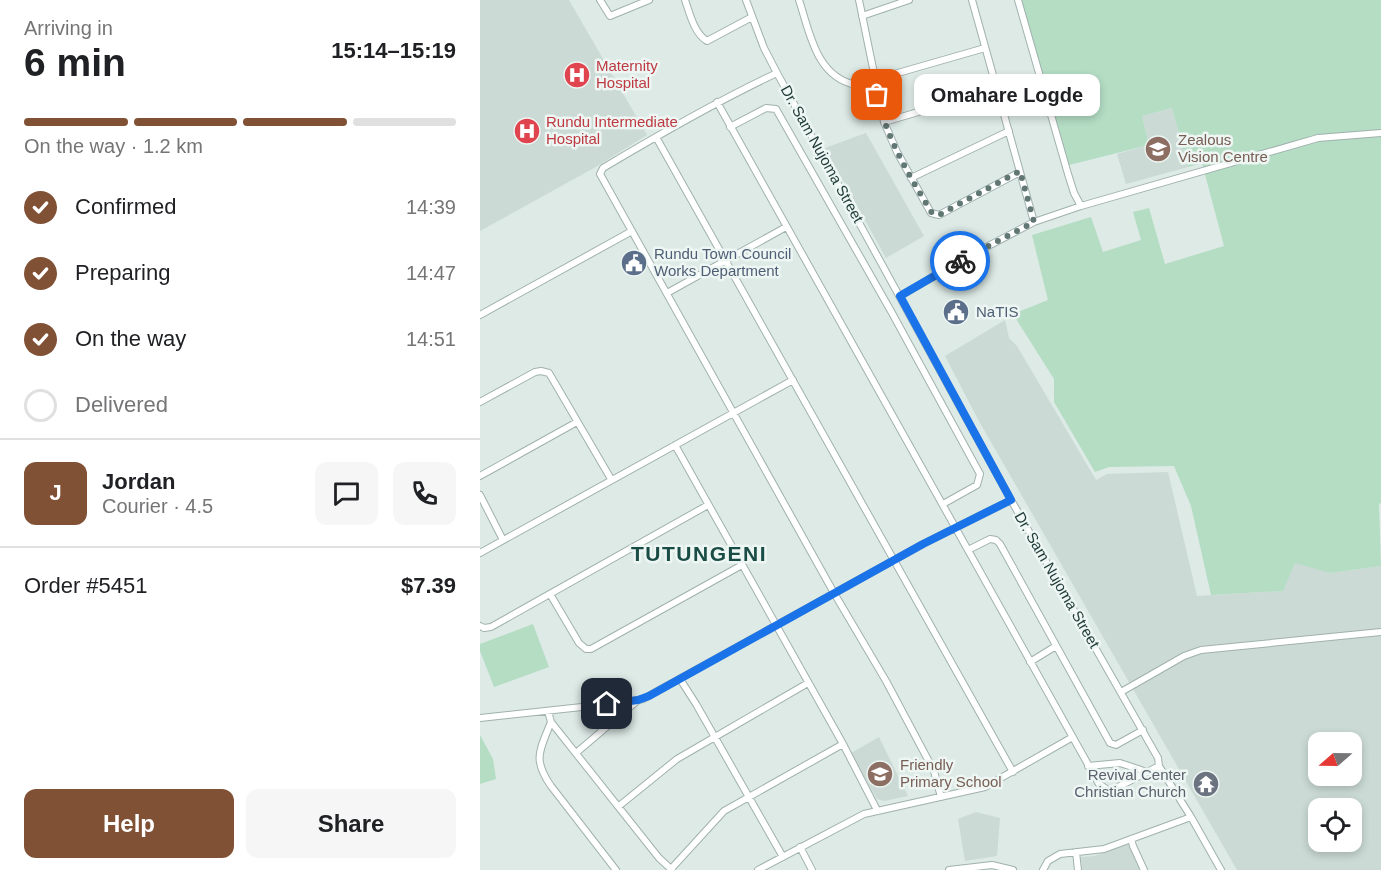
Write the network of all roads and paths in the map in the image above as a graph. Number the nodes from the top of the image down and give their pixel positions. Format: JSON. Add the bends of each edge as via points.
{"nodes":[{"id":1,"x":600,"y":0,"type":"edge"},
{"id":2,"x":649,"y":0,"type":"edge"},
{"id":3,"x":686,"y":0,"type":"edge"},
{"id":4,"x":746,"y":0,"type":"edge"},
{"id":5,"x":799,"y":0,"type":"edge"},
{"id":6,"x":859,"y":0,"type":"edge"},
{"id":7,"x":909,"y":0,"type":"edge"},
{"id":8,"x":972,"y":0,"type":"edge"},
{"id":9,"x":1018,"y":0,"type":"edge"},
{"id":10,"x":862,"y":16,"type":"junction"},
{"id":11,"x":752,"y":17,"type":"junction"},
{"id":12,"x":985,"y":48,"type":"junction"},
{"id":13,"x":777,"y":73,"type":"junction"},
{"id":14,"x":1038,"y":77,"type":"junction"},
{"id":15,"x":874,"y":80,"type":"junction"},
{"id":16,"x":997,"y":89,"type":"junction"},
{"id":17,"x":717,"y":102,"type":"junction"},
{"id":18,"x":884,"y":122,"type":"junction"},
{"id":19,"x":730,"y":128,"type":"junction"},
{"id":20,"x":1009,"y":131,"type":"junction"},
{"id":21,"x":1381,"y":133,"type":"edge"},
{"id":22,"x":656,"y":137,"type":"junction"},
{"id":23,"x":1020,"y":171,"type":"junction"},
{"id":24,"x":911,"y":178,"type":"junction"},
{"id":25,"x":1081,"y":206,"type":"junction"},
{"id":26,"x":1034,"y":222,"type":"junction"},
{"id":27,"x":786,"y":227,"type":"junction"},
{"id":28,"x":632,"y":231,"type":"junction"},
{"id":29,"x":726,"y":260,"type":"junction"},
{"id":30,"x":667,"y":293,"type":"junction"},
{"id":31,"x":900,"y":296,"type":"junction"},
{"id":32,"x":480,"y":315,"type":"edge"},
{"id":33,"x":793,"y":380,"type":"junction"},
{"id":34,"x":480,"y":402,"type":"edge"},
{"id":35,"x":734,"y":413,"type":"junction"},
{"id":36,"x":577,"y":422,"type":"junction"},
{"id":37,"x":675,"y":444,"type":"junction"},
{"id":38,"x":480,"y":476,"type":"edge"},
{"id":39,"x":611,"y":479,"type":"junction"},
{"id":40,"x":480,"y":495,"type":"edge"},
{"id":41,"x":1011,"y":500,"type":"junction"},
{"id":42,"x":943,"y":504,"type":"junction"},
{"id":43,"x":708,"y":505,"type":"junction"},
{"id":44,"x":956,"y":528,"type":"junction"},
{"id":45,"x":503,"y":540,"type":"junction"},
{"id":46,"x":968,"y":550,"type":"junction"},
{"id":47,"x":480,"y":553,"type":"edge"},
{"id":48,"x":894,"y":560,"type":"junction"},
{"id":49,"x":742,"y":565,"type":"junction"},
{"id":50,"x":834,"y":593,"type":"junction"},
{"id":51,"x":550,"y":594,"type":"junction"},
{"id":52,"x":480,"y":626,"type":"edge"},
{"id":53,"x":776,"y":626,"type":"junction"},
{"id":54,"x":1381,"y":632,"type":"edge"},
{"id":55,"x":1056,"y":646,"type":"junction"},
{"id":56,"x":1030,"y":662,"type":"junction"},
{"id":57,"x":680,"y":679,"type":"junction"},
{"id":58,"x":808,"y":683,"type":"junction"},
{"id":59,"x":1122,"y":692,"type":"junction"},
{"id":60,"x":638,"y":700,"type":"junction"},
{"id":61,"x":548,"y":711,"type":"junction"},
{"id":62,"x":480,"y":718,"type":"edge"},
{"id":63,"x":551,"y":722,"type":"junction"},
{"id":64,"x":1143,"y":730,"type":"junction"},
{"id":65,"x":715,"y":737,"type":"junction"},
{"id":66,"x":1071,"y":738,"type":"junction"},
{"id":67,"x":843,"y":744,"type":"junction"},
{"id":68,"x":576,"y":753,"type":"junction"},
{"id":69,"x":1088,"y":766,"type":"junction"},
{"id":70,"x":1159,"y":766,"type":"junction"},
{"id":71,"x":1013,"y":772,"type":"junction"},
{"id":72,"x":1147,"y":772,"type":"junction"},
{"id":73,"x":749,"y":797,"type":"junction"},
{"id":74,"x":940,"y":797,"type":"junction"},
{"id":75,"x":619,"y":806,"type":"junction"},
{"id":76,"x":877,"y":810,"type":"junction"},
{"id":77,"x":1191,"y":817,"type":"junction"},
{"id":78,"x":1131,"y":839,"type":"junction"},
{"id":79,"x":800,"y":847,"type":"junction"},
{"id":80,"x":1076,"y":852,"type":"junction"},
{"id":81,"x":783,"y":856,"type":"junction"},
{"id":82,"x":616,"y":870,"type":"edge"},
{"id":83,"x":671,"y":870,"type":"edge"},
{"id":84,"x":758,"y":870,"type":"edge"},
{"id":85,"x":812,"y":870,"type":"edge"},
{"id":86,"x":949,"y":870,"type":"edge"},
{"id":87,"x":1013,"y":870,"type":"edge"},
{"id":88,"x":1043,"y":870,"type":"edge"},
{"id":89,"x":1078,"y":870,"type":"edge"},
{"id":90,"x":1144,"y":870,"type":"edge"},
{"id":91,"x":1221,"y":870,"type":"edge"}],
"edges":[{"from":1,"to":2,"type":"street","via":[[610,16]]},
{"from":3,"to":11,"type":"street","via":[[694,25],[707,41]]},
{"from":4,"to":11,"type":"street","name":"Dr. Sam Nujoma Street"},
{"from":5,"to":15,"type":"street","via":[[816,52],[828,71],[856,85]]},
{"from":6,"to":10,"type":"street"},
{"from":7,"to":10,"type":"street"},
{"from":8,"to":12,"type":"street"},
{"from":9,"to":14,"type":"street"},
{"from":10,"to":15,"type":"street"},
{"from":11,"to":13,"type":"street","name":"Dr. Sam Nujoma Street"},
{"from":12,"to":15,"type":"street"},
{"from":12,"to":16,"type":"street"},
{"from":13,"to":17,"type":"street"},
{"from":13,"to":31,"type":"street","name":"Dr. Sam Nujoma Street"},
{"from":14,"to":16,"type":"street"},
{"from":14,"to":25,"type":"street"},
{"from":15,"to":18,"type":"street"},
{"from":16,"to":18,"type":"street"},
{"from":16,"to":20,"type":"street"},
{"from":17,"to":19,"type":"street"},
{"from":17,"to":22,"type":"street"},
{"from":18,"to":24,"type":"street"},
{"from":19,"to":27,"type":"street"},
{"from":19,"to":42,"type":"street","via":[[766,108],[776,109],[892,313],[980,474],[977,485]]},
{"from":20,"to":23,"type":"street"},
{"from":20,"to":24,"type":"street"},
{"from":21,"to":25,"type":"street","via":[[1318,138]]},
{"from":22,"to":28,"type":"street","via":[[601,170]]},
{"from":22,"to":29,"type":"street"},
{"from":23,"to":24,"type":"street","via":[[939,215],[932,213]]},
{"from":23,"to":26,"type":"street"},
{"from":25,"to":26,"type":"street"},
{"from":26,"to":31,"type":"street"},
{"from":27,"to":29,"type":"street"},
{"from":27,"to":42,"type":"street"},
{"from":28,"to":30,"type":"street"},
{"from":28,"to":32,"type":"street"},
{"from":29,"to":30,"type":"street"},
{"from":29,"to":33,"type":"street"},
{"from":30,"to":35,"type":"street"},
{"from":31,"to":41,"type":"street","name":"Dr. Sam Nujoma Street"},
{"from":33,"to":35,"type":"street"},
{"from":33,"to":48,"type":"street"},
{"from":34,"to":36,"type":"street","via":[[535,372],[545,371]]},
{"from":35,"to":37,"type":"street"},
{"from":35,"to":50,"type":"street"},
{"from":36,"to":38,"type":"street"},
{"from":36,"to":39,"type":"street"},
{"from":37,"to":39,"type":"street"},
{"from":37,"to":43,"type":"street"},
{"from":39,"to":45,"type":"street"},
{"from":40,"to":45,"type":"street"},
{"from":41,"to":44,"type":"street"},
{"from":41,"to":59,"type":"street","name":"Dr. Sam Nujoma Street"},
{"from":42,"to":44,"type":"street"},
{"from":43,"to":49,"type":"street"},
{"from":43,"to":51,"type":"street"},
{"from":44,"to":46,"type":"street"},
{"from":44,"to":48,"type":"street"},
{"from":45,"to":47,"type":"street"},
{"from":46,"to":55,"type":"street","via":[[986,540],[996,540]]},
{"from":46,"to":56,"type":"street"},
{"from":48,"to":50,"type":"street"},
{"from":48,"to":71,"type":"street"},
{"from":49,"to":51,"type":"street","via":[[591,649],[579,643]]},
{"from":49,"to":53,"type":"street"},
{"from":50,"to":53,"type":"street"},
{"from":50,"to":74,"type":"street","via":[[934,771]]},
{"from":51,"to":52,"type":"street","via":[[491,627]]},
{"from":53,"to":57,"type":"street"},
{"from":53,"to":58,"type":"street"},
{"from":54,"to":59,"type":"street","via":[[1201,650]]},
{"from":55,"to":56,"type":"street"},
{"from":55,"to":64,"type":"street","via":[[1110,743],[1116,745]]},
{"from":56,"to":66,"type":"street"},
{"from":57,"to":60,"type":"street"},
{"from":57,"to":65,"type":"street"},
{"from":58,"to":65,"type":"street"},
{"from":58,"to":67,"type":"street"},
{"from":59,"to":64,"type":"street","name":"Dr. Sam Nujoma Street"},
{"from":60,"to":61,"type":"street"},
{"from":60,"to":68,"type":"street"},
{"from":61,"to":62,"type":"street"},
{"from":61,"to":63,"type":"street"},
{"from":63,"to":68,"type":"street"},
{"from":63,"to":82,"type":"street","via":[[539,753],[542,772]]},
{"from":64,"to":70,"type":"street","name":"Dr. Sam Nujoma Street"},
{"from":65,"to":73,"type":"street"},
{"from":65,"to":75,"type":"street","via":[[677,759]]},
{"from":66,"to":69,"type":"street"},
{"from":66,"to":71,"type":"street"},
{"from":67,"to":73,"type":"street"},
{"from":67,"to":76,"type":"street"},
{"from":68,"to":75,"type":"street"},
{"from":69,"to":72,"type":"street","via":[[1120,764]]},
{"from":69,"to":72,"type":"street","via":[[1098,784],[1108,790]]},
{"from":70,"to":72,"type":"street"},
{"from":70,"to":77,"type":"street","name":"Dr. Sam Nujoma Street"},
{"from":71,"to":74,"type":"street","via":[[976,790]]},
{"from":73,"to":81,"type":"street"},
{"from":73,"to":83,"type":"street","via":[[712,822]]},
{"from":74,"to":76,"type":"street"},
{"from":75,"to":83,"type":"street"},
{"from":76,"to":79,"type":"street","via":[[852,818]]},
{"from":77,"to":78,"type":"street"},
{"from":77,"to":91,"type":"street","name":"Dr. Sam Nujoma Street"},
{"from":78,"to":80,"type":"street","via":[[1104,849]]},
{"from":78,"to":90,"type":"street"},
{"from":79,"to":81,"type":"street"},
{"from":79,"to":85,"type":"street"},
{"from":80,"to":88,"type":"street","via":[[1054,856]]},
{"from":80,"to":89,"type":"street"},
{"from":81,"to":84,"type":"street"},
{"from":86,"to":87,"type":"street","via":[[992,865]]}]}
